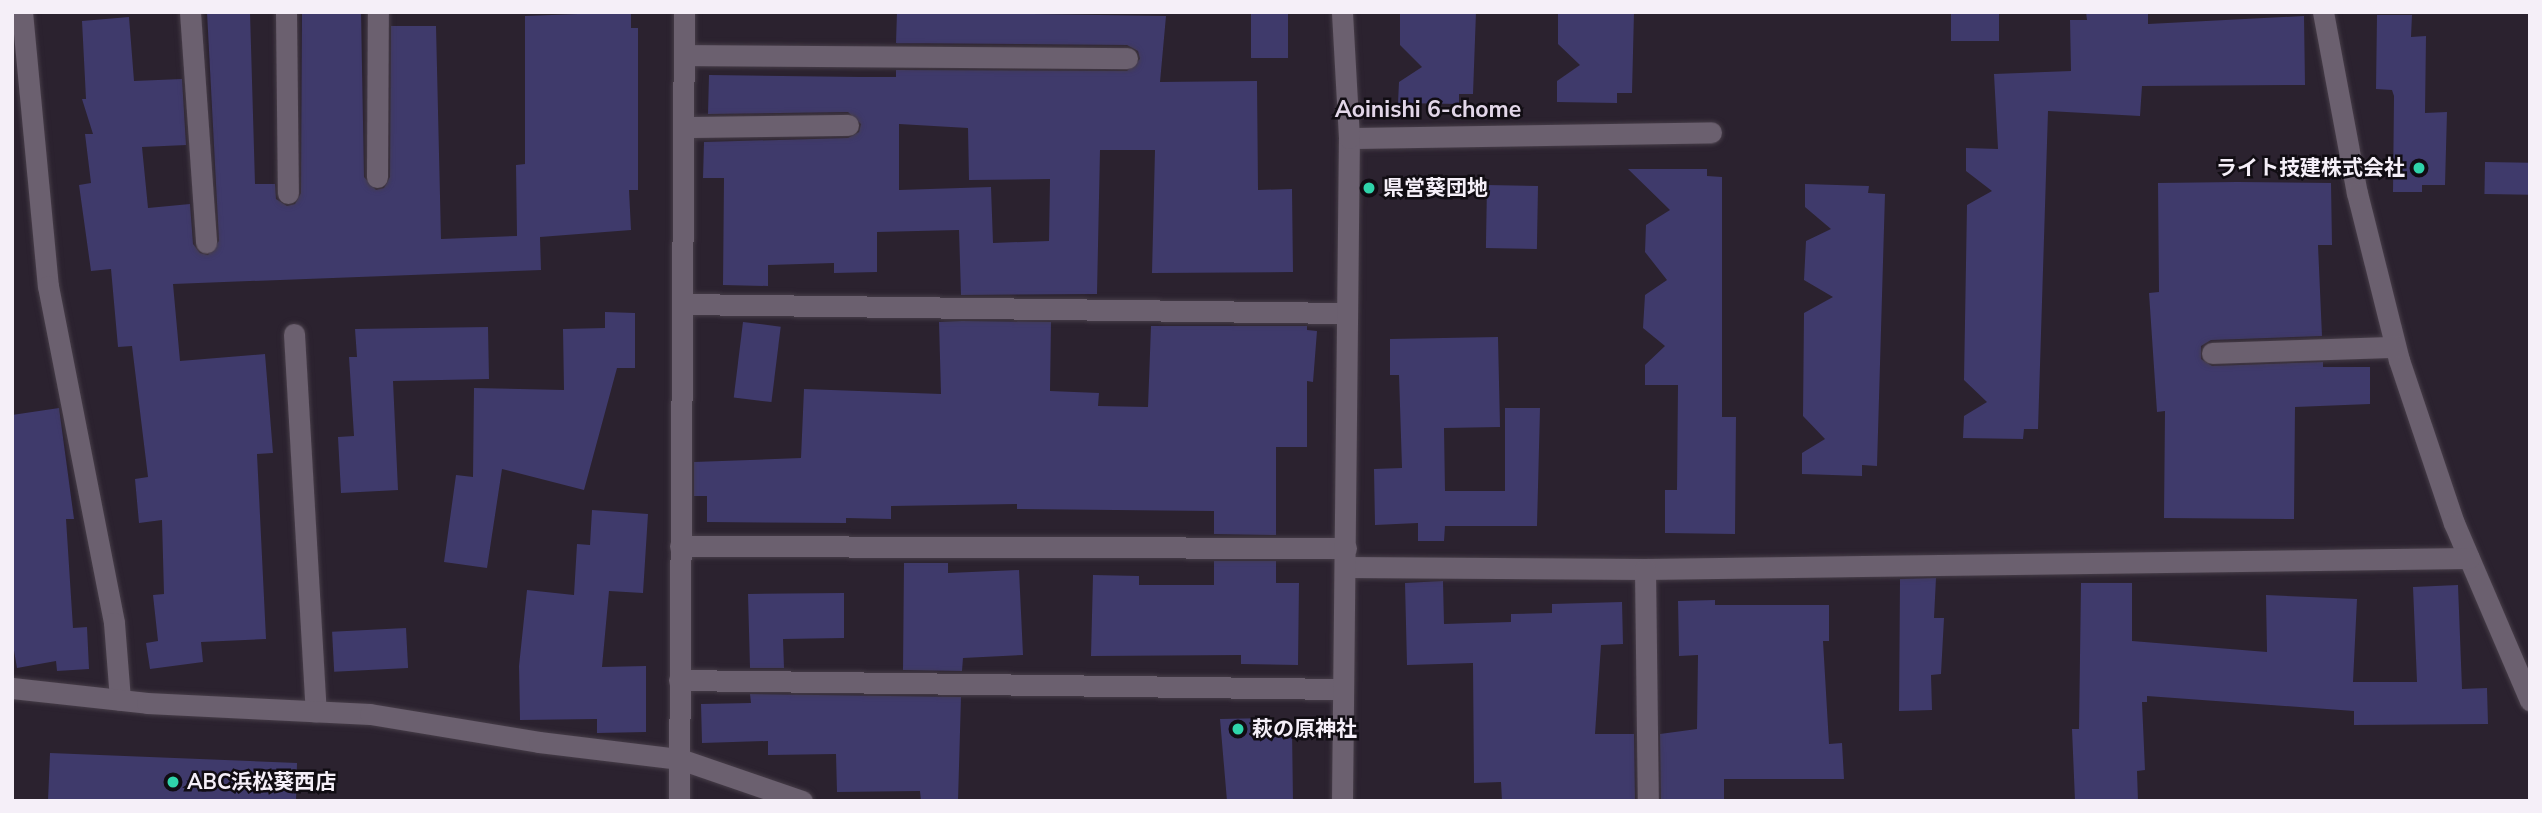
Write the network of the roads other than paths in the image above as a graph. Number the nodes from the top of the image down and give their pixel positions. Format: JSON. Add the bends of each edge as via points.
{"nodes":[{"id":1,"x":22,"y":12,"type":"edge"},
{"id":2,"x":190,"y":12,"type":"edge"},
{"id":3,"x":286,"y":12,"type":"edge"},
{"id":4,"x":378,"y":12,"type":"edge"},
{"id":5,"x":684,"y":12,"type":"edge"},
{"id":6,"x":1342,"y":12,"type":"edge"},
{"id":7,"x":2323,"y":12,"type":"edge"},
{"id":8,"x":685,"y":55,"type":"junction"},
{"id":9,"x":1126,"y":58,"type":"dead end"},
{"id":10,"x":848,"y":125,"type":"dead end"},
{"id":11,"x":684,"y":127,"type":"junction"},
{"id":12,"x":1712,"y":132,"type":"dead end"},
{"id":13,"x":1349,"y":138,"type":"junction"},
{"id":14,"x":377,"y":177,"type":"dead end"},
{"id":15,"x":288,"y":193,"type":"dead end"},
{"id":16,"x":206,"y":242,"type":"dead end"},
{"id":17,"x":682,"y":304,"type":"junction"},
{"id":18,"x":1346,"y":313,"type":"junction"},
{"id":19,"x":295,"y":334,"type":"dead end"},
{"id":20,"x":2395,"y":347,"type":"junction"},
{"id":21,"x":2212,"y":353,"type":"dead end"},
{"id":22,"x":680,"y":546,"type":"junction"},
{"id":23,"x":1346,"y":557,"type":"junction"},
{"id":24,"x":2469,"y":558,"type":"junction"},
{"id":25,"x":1645,"y":569,"type":"junction"},
{"id":26,"x":679,"y":680,"type":"junction"},
{"id":27,"x":12,"y":688,"type":"edge"},
{"id":28,"x":1342,"y":689,"type":"junction"},
{"id":29,"x":120,"y":700,"type":"junction"},
{"id":30,"x":2530,"y":700,"type":"edge"},
{"id":31,"x":316,"y":711,"type":"junction"},
{"id":32,"x":680,"y":759,"type":"junction"},
{"id":33,"x":679,"y":801,"type":"edge"},
{"id":34,"x":802,"y":801,"type":"edge"},
{"id":35,"x":1342,"y":801,"type":"edge"},
{"id":36,"x":1648,"y":801,"type":"edge"}],
"edges":[{"from":1,"to":29,"type":"street","via":[[48,286],[114,622]]},
{"from":2,"to":16,"type":"street"},
{"from":3,"to":15,"type":"street"},
{"from":4,"to":14,"type":"street"},
{"from":5,"to":8,"type":"street"},
{"from":6,"to":13,"type":"street"},
{"from":7,"to":20,"type":"street","via":[[2357,193]]},
{"from":8,"to":9,"type":"street"},
{"from":8,"to":11,"type":"street"},
{"from":10,"to":11,"type":"street"},
{"from":11,"to":17,"type":"street"},
{"from":12,"to":13,"type":"street"},
{"from":13,"to":18,"type":"street"},
{"from":17,"to":18,"type":"street"},
{"from":17,"to":22,"type":"street"},
{"from":18,"to":23,"type":"street"},
{"from":19,"to":31,"type":"street"},
{"from":20,"to":21,"type":"street"},
{"from":20,"to":24,"type":"street"},
{"from":22,"to":23,"type":"street"},
{"from":22,"to":26,"type":"street"},
{"from":23,"to":25,"type":"street"},
{"from":23,"to":28,"type":"street"},
{"from":24,"to":25,"type":"street"},
{"from":24,"to":30,"type":"street"},
{"from":25,"to":36,"type":"street"},
{"from":26,"to":28,"type":"street"},
{"from":26,"to":32,"type":"street"},
{"from":27,"to":29,"type":"street"},
{"from":28,"to":35,"type":"street"},
{"from":29,"to":31,"type":"street"},
{"from":31,"to":32,"type":"street","via":[[370,714]]},
{"from":32,"to":33,"type":"street"},
{"from":32,"to":34,"type":"street"}]}
